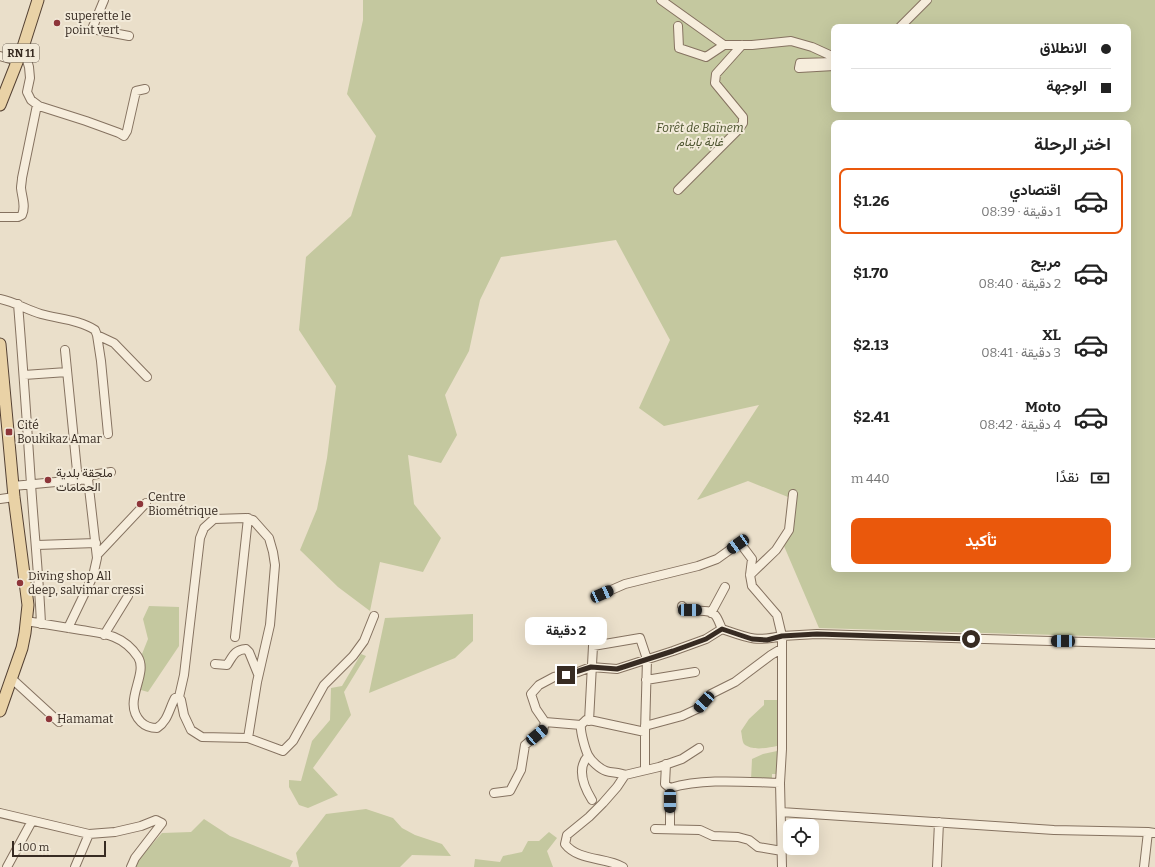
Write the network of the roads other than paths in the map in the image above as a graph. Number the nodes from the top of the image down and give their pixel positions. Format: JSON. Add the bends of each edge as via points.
{"nodes":[{"id":1,"x":38,"y":0,"type":"edge"},
{"id":2,"x":104,"y":0,"type":"edge"},
{"id":3,"x":661,"y":0,"type":"edge"},
{"id":4,"x":927,"y":0,"type":"edge"},
{"id":5,"x":903,"y":24,"type":"edge"},
{"id":6,"x":678,"y":26,"type":"dead end"},
{"id":7,"x":128,"y":36,"type":"dead end"},
{"id":8,"x":724,"y":45,"type":"junction"},
{"id":9,"x":742,"y":45,"type":"junction"},
{"id":10,"x":23,"y":47,"type":"junction"},
{"id":11,"x":0,"y":56,"type":"edge"},
{"id":12,"x":831,"y":56,"type":"edge"},
{"id":13,"x":17,"y":62,"type":"junction"},
{"id":14,"x":831,"y":62,"type":"edge"},
{"id":15,"x":831,"y":66,"type":"edge"},
{"id":16,"x":145,"y":89,"type":"dead end"},
{"id":17,"x":0,"y":105,"type":"edge"},
{"id":18,"x":37,"y":105,"type":"junction"},
{"id":19,"x":678,"y":190,"type":"dead end"},
{"id":20,"x":0,"y":218,"type":"edge"},
{"id":21,"x":0,"y":299,"type":"edge"},
{"id":22,"x":18,"y":304,"type":"junction"},
{"id":23,"x":97,"y":335,"type":"junction"},
{"id":24,"x":0,"y":344,"type":"edge"},
{"id":25,"x":65,"y":350,"type":"dead end"},
{"id":26,"x":67,"y":372,"type":"junction"},
{"id":27,"x":24,"y":375,"type":"junction"},
{"id":28,"x":147,"y":377,"type":"dead end"},
{"id":29,"x":108,"y":434,"type":"dead end"},
{"id":30,"x":111,"y":472,"type":"dead end"},
{"id":31,"x":88,"y":479,"type":"junction"},
{"id":32,"x":78,"y":481,"type":"junction"},
{"id":33,"x":31,"y":484,"type":"junction"},
{"id":34,"x":14,"y":492,"type":"junction"},
{"id":35,"x":793,"y":494,"type":"dead end"},
{"id":36,"x":0,"y":499,"type":"edge"},
{"id":37,"x":146,"y":503,"type":"dead end"},
{"id":38,"x":248,"y":518,"type":"junction"},
{"id":39,"x":96,"y":543,"type":"junction"},
{"id":40,"x":37,"y":546,"type":"junction"},
{"id":41,"x":97,"y":555,"type":"junction"},
{"id":42,"x":750,"y":575,"type":"junction"},
{"id":43,"x":726,"y":587,"type":"dead end"},
{"id":44,"x":602,"y":594,"type":"dead end"},
{"id":45,"x":128,"y":596,"type":"dead end"},
{"id":46,"x":682,"y":606,"type":"dead end"},
{"id":47,"x":711,"y":613,"type":"junction"},
{"id":48,"x":374,"y":616,"type":"dead end"},
{"id":49,"x":26,"y":621,"type":"junction"},
{"id":50,"x":41,"y":624,"type":"junction"},
{"id":51,"x":68,"y":628,"type":"junction"},
{"id":52,"x":722,"y":629,"type":"junction"},
{"id":53,"x":104,"y":635,"type":"junction"},
{"id":54,"x":782,"y":636,"type":"junction"},
{"id":55,"x":235,"y":637,"type":"dead end"},
{"id":56,"x":1155,"y":644,"type":"edge"},
{"id":57,"x":781,"y":649,"type":"junction"},
{"id":58,"x":647,"y":659,"type":"junction"},
{"id":59,"x":215,"y":664,"type":"dead end"},
{"id":60,"x":591,"y":667,"type":"junction"},
{"id":61,"x":695,"y":672,"type":"dead end"},
{"id":62,"x":258,"y":674,"type":"junction"},
{"id":63,"x":11,"y":678,"type":"junction"},
{"id":64,"x":646,"y":680,"type":"junction"},
{"id":65,"x":179,"y":697,"type":"junction"},
{"id":66,"x":0,"y":711,"type":"edge"},
{"id":67,"x":589,"y":720,"type":"junction"},
{"id":68,"x":59,"y":722,"type":"dead end"},
{"id":69,"x":546,"y":722,"type":"junction"},
{"id":70,"x":581,"y":725,"type":"junction"},
{"id":71,"x":645,"y":729,"type":"junction"},
{"id":72,"x":248,"y":738,"type":"junction"},
{"id":73,"x":699,"y":748,"type":"dead end"},
{"id":74,"x":588,"y":756,"type":"junction"},
{"id":75,"x":666,"y":764,"type":"junction"},
{"id":76,"x":645,"y":770,"type":"junction"},
{"id":77,"x":625,"y":775,"type":"junction"},
{"id":78,"x":780,"y":783,"type":"junction"},
{"id":79,"x":670,"y":788,"type":"junction"},
{"id":80,"x":494,"y":793,"type":"dead end"},
{"id":81,"x":592,"y":800,"type":"dead end"},
{"id":82,"x":781,"y":812,"type":"junction"},
{"id":83,"x":0,"y":813,"type":"edge"},
{"id":84,"x":32,"y":821,"type":"junction"},
{"id":85,"x":939,"y":822,"type":"junction"},
{"id":86,"x":655,"y":828,"type":"dead end"},
{"id":87,"x":670,"y":829,"type":"junction"},
{"id":88,"x":1152,"y":832,"type":"edge"},
{"id":89,"x":89,"y":834,"type":"junction"},
{"id":90,"x":782,"y":851,"type":"junction"},
{"id":91,"x":7,"y":867,"type":"edge"},
{"id":92,"x":75,"y":867,"type":"edge"},
{"id":93,"x":131,"y":867,"type":"edge"},
{"id":94,"x":624,"y":867,"type":"edge"},
{"id":95,"x":782,"y":867,"type":"edge"},
{"id":96,"x":937,"y":867,"type":"edge"},
{"id":97,"x":1144,"y":867,"type":"edge"}],
"edges":[{"from":1,"to":10,"type":"main road","number":"RN 11"},
{"from":2,"to":7,"type":"street","via":[[92,29]]},
{"from":3,"to":8,"type":"street"},
{"from":4,"to":5,"type":"street"},
{"from":6,"to":8,"type":"street","via":[[679,48],[706,57]]},
{"from":8,"to":9,"type":"street"},
{"from":9,"to":12,"type":"street","via":[[791,41]]},
{"from":9,"to":19,"type":"street","via":[[716,74],[715,83],[743,117],[743,123]]},
{"from":10,"to":13,"type":"main road","number":"RN 11"},
{"from":10,"to":18,"type":"street","via":[[30,78],[27,92]]},
{"from":11,"to":13,"type":"street"},
{"from":13,"to":17,"type":"main road","number":"RN 11"},
{"from":14,"to":15,"type":"street","via":[[800,63],[799,68]]},
{"from":16,"to":18,"type":"street","via":[[136,91],[124,136]]},
{"from":18,"to":20,"type":"street","via":[[22,178],[24,212],[22,216]]},
{"from":21,"to":22,"type":"street"},
{"from":22,"to":23,"type":"street","via":[[40,314],[90,326]]},
{"from":22,"to":27,"type":"street"},
{"from":23,"to":28,"type":"street","via":[[114,343]]},
{"from":23,"to":29,"type":"street"},
{"from":24,"to":34,"type":"main road"},
{"from":25,"to":26,"type":"street"},
{"from":26,"to":27,"type":"street"},
{"from":26,"to":32,"type":"street"},
{"from":27,"to":33,"type":"street"},
{"from":30,"to":31,"type":"street","via":[[91,474]]},
{"from":31,"to":32,"type":"street"},
{"from":31,"to":39,"type":"street"},
{"from":32,"to":33,"type":"street"},
{"from":33,"to":34,"type":"street"},
{"from":33,"to":40,"type":"street"},
{"from":34,"to":36,"type":"street"},
{"from":34,"to":49,"type":"main road","via":[[28,605]]},
{"from":35,"to":42,"type":"street","via":[[789,530],[776,550]]},
{"from":37,"to":41,"type":"street"},
{"from":38,"to":55,"type":"street"},
{"from":38,"to":62,"type":"street","via":[[269,538],[275,565],[270,625]]},
{"from":38,"to":65,"type":"street","via":[[214,519],[204,528],[200,538],[184,675]]},
{"from":39,"to":40,"type":"street"},
{"from":39,"to":41,"type":"street"},
{"from":40,"to":50,"type":"street"},
{"from":41,"to":51,"type":"street","via":[[93,576]]},
{"from":42,"to":44,"type":"street","via":[[752,559],[738,544],[717,559],[704,564],[625,584]]},
{"from":42,"to":54,"type":"street","via":[[752,586],[776,615]]},
{"from":43,"to":47,"type":"street"},
{"from":45,"to":53,"type":"street"},
{"from":46,"to":47,"type":"street","via":[[685,609]]},
{"from":47,"to":52,"type":"street","via":[[715,615]]},
{"from":48,"to":72,"type":"street","via":[[364,641],[354,656],[324,685],[293,741],[283,751]]},
{"from":49,"to":50,"type":"street"},
{"from":49,"to":63,"type":"main road","via":[[22,648]]},
{"from":50,"to":51,"type":"street"},
{"from":51,"to":53,"type":"street"},
{"from":52,"to":54,"type":"street","via":[[752,639],[767,640]]},
{"from":52,"to":58,"type":"street","via":[[706,639]]},
{"from":53,"to":65,"type":"street","via":[[125,643],[139,658],[140,671],[133,702],[139,720],[144,725],[151,728],[161,726],[173,701]]},
{"from":54,"to":56,"type":"street","via":[[817,634]]},
{"from":54,"to":57,"type":"street"},
{"from":57,"to":71,"type":"street","via":[[735,682],[711,694],[697,709]]},
{"from":57,"to":78,"type":"street"},
{"from":58,"to":60,"type":"street","via":[[617,669]]},
{"from":58,"to":60,"type":"street","via":[[640,638],[593,646]]},
{"from":58,"to":64,"type":"street"},
{"from":59,"to":62,"type":"street","via":[[227,665],[239,650],[246,650]]},
{"from":60,"to":67,"type":"street"},
{"from":60,"to":69,"type":"street","via":[[554,678],[539,685],[531,694],[536,709]]},
{"from":61,"to":64,"type":"street"},
{"from":62,"to":72,"type":"street"},
{"from":63,"to":66,"type":"main road"},
{"from":63,"to":68,"type":"street"},
{"from":64,"to":71,"type":"street"},
{"from":65,"to":72,"type":"street","via":[[191,730],[202,737]]},
{"from":67,"to":70,"type":"street"},
{"from":67,"to":71,"type":"street"},
{"from":69,"to":70,"type":"street"},
{"from":69,"to":80,"type":"street","via":[[543,730],[525,745],[521,770],[510,791]]},
{"from":70,"to":74,"type":"street"},
{"from":71,"to":76,"type":"street"},
{"from":73,"to":75,"type":"street","via":[[682,759]]},
{"from":74,"to":77,"type":"street","via":[[599,768]]},
{"from":74,"to":81,"type":"street","via":[[583,761],[582,771],[584,787]]},
{"from":75,"to":76,"type":"street"},
{"from":75,"to":79,"type":"street","via":[[665,784]]},
{"from":76,"to":77,"type":"street"},
{"from":77,"to":94,"type":"street","via":[[603,803],[567,834],[565,844],[579,854]]},
{"from":78,"to":79,"type":"street","via":[[693,783]]},
{"from":78,"to":82,"type":"street"},
{"from":79,"to":87,"type":"street"},
{"from":82,"to":85,"type":"street"},
{"from":82,"to":90,"type":"street"},
{"from":83,"to":84,"type":"street"},
{"from":84,"to":89,"type":"street"},
{"from":84,"to":91,"type":"street"},
{"from":85,"to":88,"type":"street","via":[[1054,830]]},
{"from":85,"to":96,"type":"street"},
{"from":86,"to":87,"type":"street"},
{"from":87,"to":90,"type":"street","via":[[700,830],[712,836],[738,837],[749,840],[758,847]]},
{"from":88,"to":97,"type":"street"},
{"from":89,"to":92,"type":"street"},
{"from":89,"to":93,"type":"street","via":[[115,832],[156,820],[162,823]]},
{"from":90,"to":95,"type":"street"}]}
